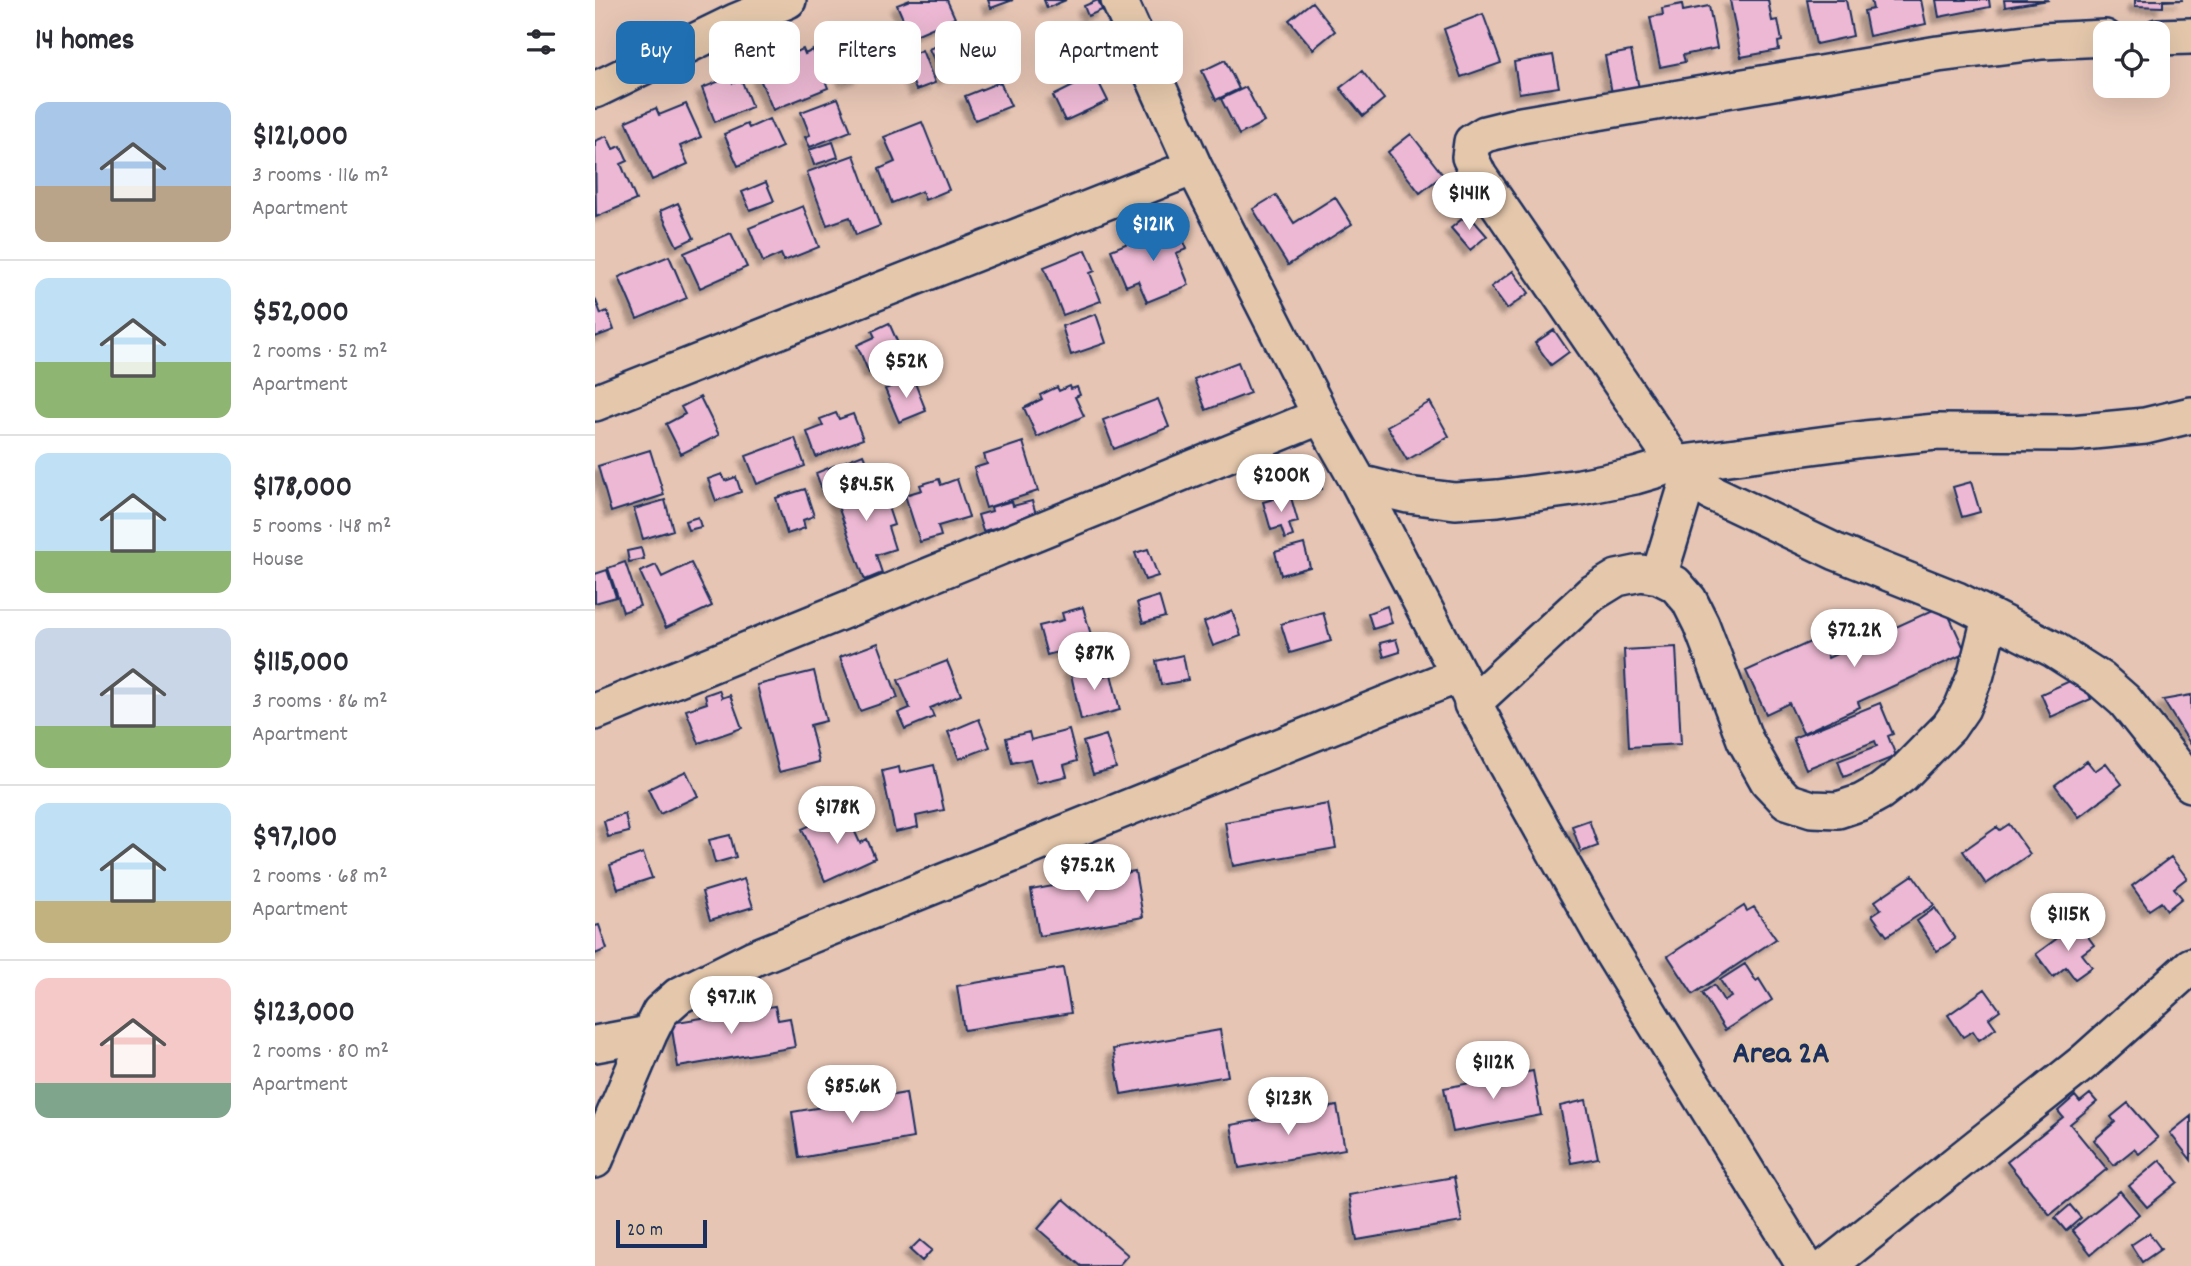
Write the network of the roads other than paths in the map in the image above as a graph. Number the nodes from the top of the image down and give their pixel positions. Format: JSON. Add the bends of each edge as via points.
{"nodes":[{"id":1,"x":788,"y":0,"type":"edge"},
{"id":2,"x":1119,"y":0,"type":"edge"},
{"id":3,"x":2191,"y":36,"type":"edge"},
{"id":4,"x":2170,"y":37,"type":"edge"},
{"id":5,"x":2093,"y":39,"type":"edge"},
{"id":6,"x":595,"y":90,"type":"edge"},
{"id":7,"x":1194,"y":167,"type":"junction"},
{"id":8,"x":595,"y":403,"type":"edge"},
{"id":9,"x":2191,"y":415,"type":"edge"},
{"id":10,"x":1321,"y":416,"type":"junction"},
{"id":11,"x":1683,"y":471,"type":"junction"},
{"id":12,"x":1359,"y":483,"type":"junction"},
{"id":13,"x":1659,"y":576,"type":"junction"},
{"id":14,"x":1990,"y":618,"type":"junction"},
{"id":15,"x":1465,"y":689,"type":"junction"},
{"id":16,"x":595,"y":712,"type":"edge"},
{"id":17,"x":2191,"y":784,"type":"edge"},
{"id":18,"x":2191,"y":966,"type":"edge"},
{"id":19,"x":649,"y":1034,"type":"junction"},
{"id":20,"x":595,"y":1044,"type":"edge"},
{"id":21,"x":595,"y":1160,"type":"edge"},
{"id":22,"x":1805,"y":1266,"type":"edge"},
{"id":23,"x":1828,"y":1266,"type":"edge"}],
"edges":[{"from":1,"to":6,"type":"street"},
{"from":2,"to":7,"type":"street"},
{"from":3,"to":4,"type":"street"},
{"from":5,"to":11,"type":"street","via":[[1938,54],[1521,125],[1472,142],[1470,157],[1479,176]]},
{"from":7,"to":8,"type":"street"},
{"from":7,"to":10,"type":"street"},
{"from":9,"to":11,"type":"street","via":[[2145,426],[2072,433],[1936,432]]},
{"from":10,"to":12,"type":"street"},
{"from":10,"to":16,"type":"street"},
{"from":11,"to":12,"type":"street","via":[[1455,501]]},
{"from":11,"to":13,"type":"street"},
{"from":11,"to":14,"type":"street","via":[[1712,493]]},
{"from":12,"to":15,"type":"street"},
{"from":13,"to":14,"type":"street","via":[[1675,584],[1689,600],[1745,740],[1768,781],[1787,801],[1812,809],[1838,810],[1880,792],[1949,727],[1976,674]]},
{"from":13,"to":15,"type":"street","via":[[1641,573],[1617,578]]},
{"from":14,"to":17,"type":"street","via":[[2100,678],[2126,701]]},
{"from":15,"to":19,"type":"street","via":[[754,958],[678,996],[660,1012]]},
{"from":15,"to":22,"type":"street","via":[[1611,951]]},
{"from":18,"to":23,"type":"street","via":[[2084,1062]]},
{"from":19,"to":20,"type":"street"},
{"from":19,"to":21,"type":"street"}]}
